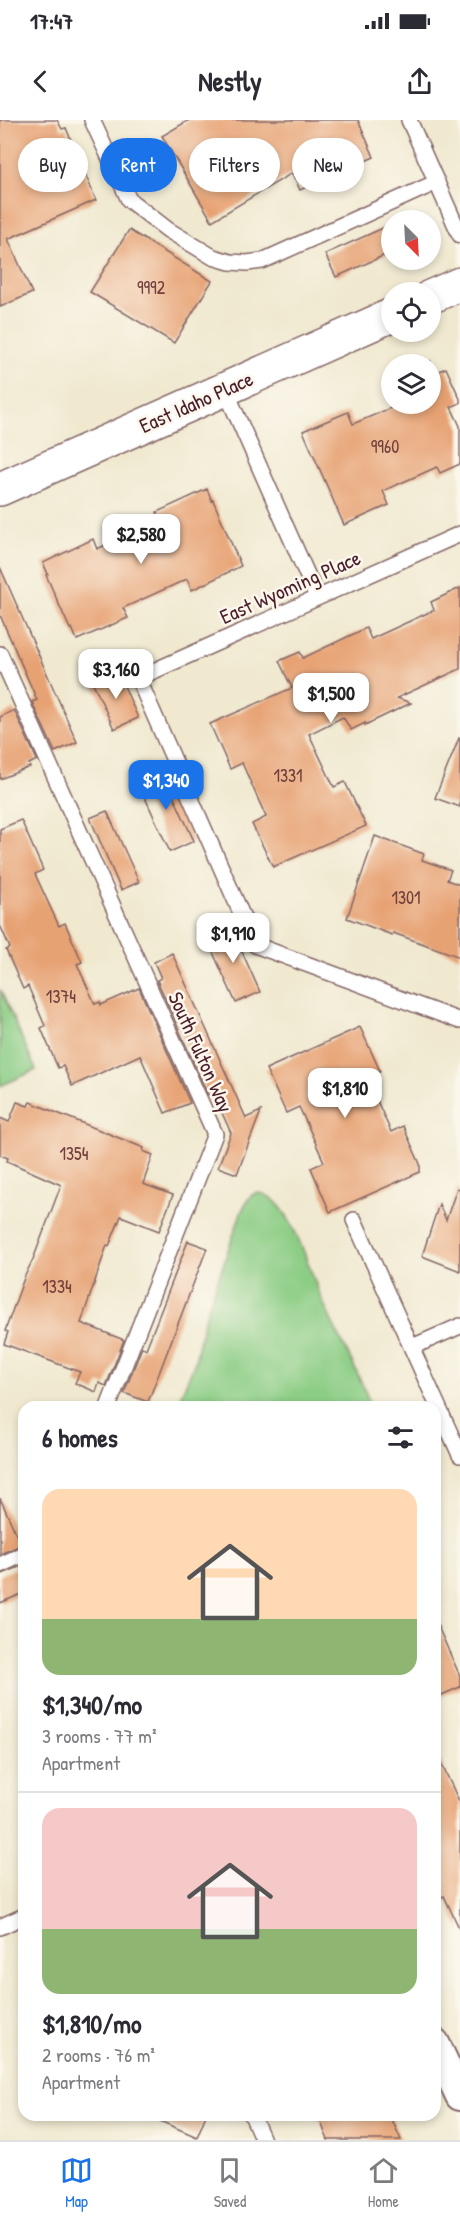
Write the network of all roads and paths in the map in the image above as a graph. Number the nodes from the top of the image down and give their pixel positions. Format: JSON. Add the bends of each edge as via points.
{"nodes":[{"id":1,"x":92,"y":120,"type":"edge"},
{"id":2,"x":409,"y":120,"type":"edge"},
{"id":3,"x":437,"y":182,"type":"junction"},
{"id":4,"x":460,"y":235,"type":"edge"},
{"id":5,"x":460,"y":284,"type":"edge"},
{"id":6,"x":441,"y":292,"type":"edge"},
{"id":7,"x":381,"y":320,"type":"edge"},
{"id":8,"x":225,"y":389,"type":"junction"},
{"id":9,"x":0,"y":489,"type":"edge"},
{"id":10,"x":460,"y":534,"type":"edge"},
{"id":11,"x":317,"y":597,"type":"junction"},
{"id":12,"x":0,"y":654,"type":"edge"},
{"id":13,"x":460,"y":1021,"type":"edge"},
{"id":14,"x":354,"y":1220,"type":"dead end"},
{"id":15,"x":460,"y":1326,"type":"edge"},
{"id":16,"x":412,"y":1347,"type":"junction"},
{"id":17,"x":110,"y":1401,"type":"edge"},
{"id":18,"x":436,"y":1401,"type":"edge"},
{"id":19,"x":441,"y":1412,"type":"edge"},
{"id":20,"x":460,"y":1455,"type":"edge"},
{"id":21,"x":18,"y":1557,"type":"edge"},
{"id":22,"x":0,"y":1565,"type":"edge"},
{"id":23,"x":18,"y":1919,"type":"edge"},
{"id":24,"x":0,"y":1927,"type":"edge"},
{"id":25,"x":441,"y":2056,"type":"edge"},
{"id":26,"x":460,"y":2096,"type":"edge"},
{"id":27,"x":254,"y":2121,"type":"edge"},
{"id":28,"x":262,"y":2140,"type":"edge"}],
"edges":[{"from":1,"to":3,"type":"lane","via":[[129,200],[168,230],[213,257],[230,262],[262,261]]},
{"from":2,"to":3,"type":"lane"},
{"from":3,"to":4,"type":"lane"},
{"from":5,"to":6,"type":"street"},
{"from":7,"to":8,"type":"street","name":"East Idaho Place"},
{"from":8,"to":9,"type":"street","name":"East Idaho Place"},
{"from":8,"to":11,"type":"lane"},
{"from":10,"to":11,"type":"lane","name":"East Wyoming Place"},
{"from":11,"to":13,"type":"lane","name":"East Wyoming Place","via":[[138,678],[255,945]]},
{"from":12,"to":17,"type":"lane","name":"South Fulton Way","via":[[215,1134]]},
{"from":14,"to":16,"type":"lane"},
{"from":15,"to":16,"type":"lane"},
{"from":16,"to":18,"type":"lane"},
{"from":19,"to":20,"type":"lane"},
{"from":21,"to":22,"type":"lane"},
{"from":23,"to":24,"type":"lane"},
{"from":25,"to":26,"type":"street"},
{"from":27,"to":28,"type":"lane"}]}
